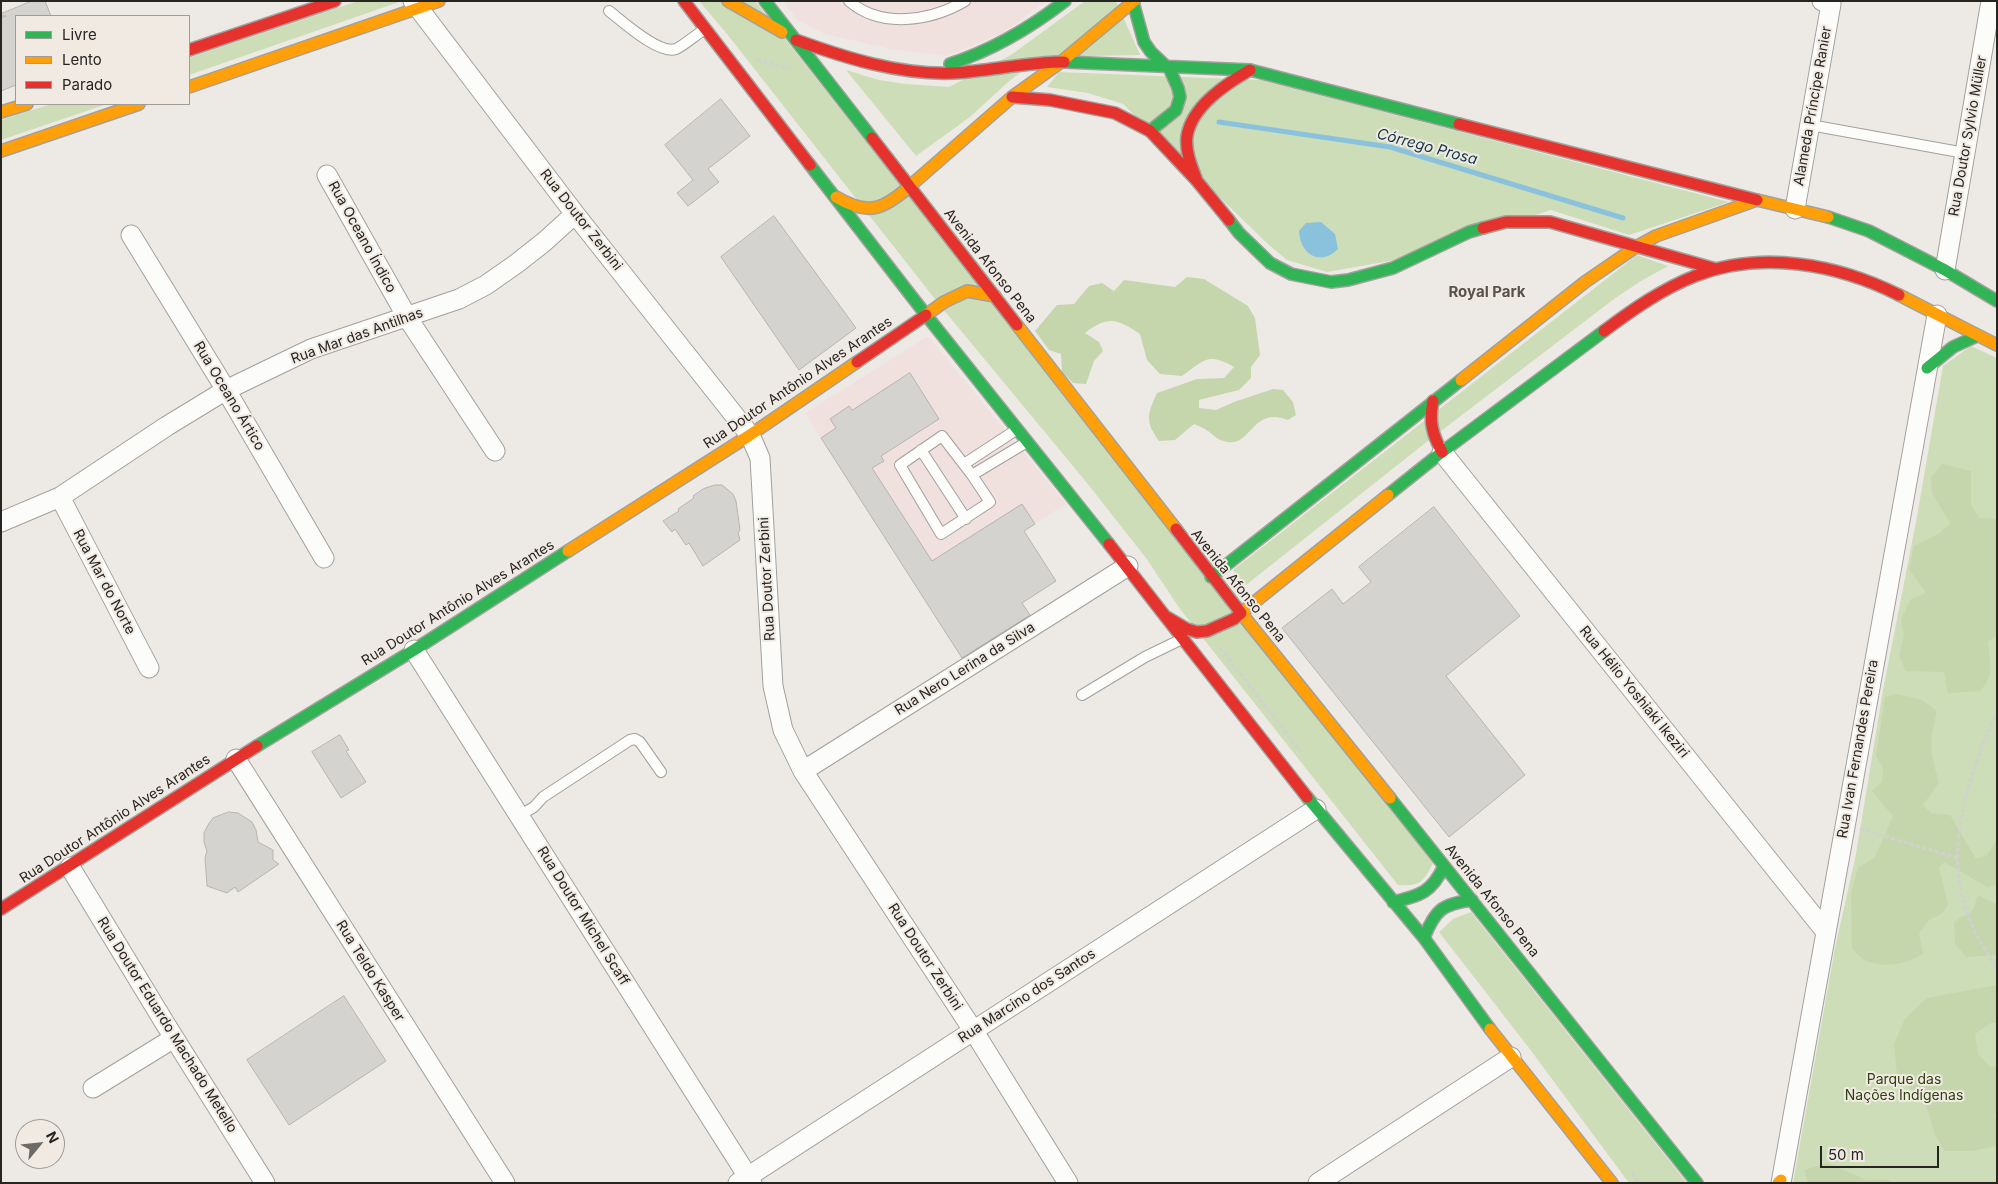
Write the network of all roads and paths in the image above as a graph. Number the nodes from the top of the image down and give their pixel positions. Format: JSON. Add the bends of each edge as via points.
{"nodes":[{"id":1,"x":335,"y":1,"type":"edge"},
{"id":2,"x":439,"y":1,"type":"edge"},
{"id":3,"x":728,"y":1,"type":"edge"},
{"id":4,"x":764,"y":1,"type":"edge"},
{"id":5,"x":774,"y":1,"type":"edge"},
{"id":6,"x":848,"y":1,"type":"edge"},
{"id":7,"x":965,"y":1,"type":"edge"},
{"id":8,"x":1065,"y":1,"type":"edge"},
{"id":9,"x":1991,"y":1,"type":"edge"},
{"id":10,"x":1133,"y":2,"type":"edge"},
{"id":11,"x":679,"y":3,"type":"edge"},
{"id":12,"x":1827,"y":3,"type":"edge"},
{"id":13,"x":416,"y":5,"type":"edge"},
{"id":14,"x":609,"y":11,"type":"dead end"},
{"id":15,"x":776,"y":16,"type":"junction"},
{"id":16,"x":1992,"y":26,"type":"edge"},
{"id":17,"x":706,"y":29,"type":"junction"},
{"id":18,"x":796,"y":40,"type":"junction"},
{"id":19,"x":190,"y":50,"type":"edge"},
{"id":20,"x":1061,"y":62,"type":"junction"},
{"id":21,"x":1167,"y":66,"type":"junction"},
{"id":22,"x":1250,"y":70,"type":"junction"},
{"id":23,"x":927,"y":71,"type":"junction"},
{"id":24,"x":190,"y":87,"type":"edge"},
{"id":25,"x":1012,"y":97,"type":"junction"},
{"id":26,"x":24,"y":105,"type":"edge"},
{"id":27,"x":136,"y":105,"type":"edge"},
{"id":28,"x":1,"y":112,"type":"edge"},
{"id":29,"x":1810,"y":125,"type":"junction"},
{"id":30,"x":1150,"y":131,"type":"junction"},
{"id":31,"x":1,"y":151,"type":"edge"},
{"id":32,"x":1965,"y":153,"type":"junction"},
{"id":33,"x":327,"y":174,"type":"dead end"},
{"id":34,"x":1197,"y":181,"type":"junction"},
{"id":35,"x":910,"y":186,"type":"junction"},
{"id":36,"x":836,"y":197,"type":"junction"},
{"id":37,"x":1757,"y":200,"type":"junction"},
{"id":38,"x":1795,"y":208,"type":"junction"},
{"id":39,"x":575,"y":214,"type":"junction"},
{"id":40,"x":132,"y":235,"type":"dead end"},
{"id":41,"x":1636,"y":247,"type":"junction"},
{"id":42,"x":1716,"y":269,"type":"junction"},
{"id":43,"x":1946,"y":270,"type":"junction"},
{"id":44,"x":995,"y":296,"type":"junction"},
{"id":45,"x":1973,"y":300,"type":"dead end"},
{"id":46,"x":1997,"y":302,"type":"edge"},
{"id":47,"x":1997,"y":308,"type":"edge"},
{"id":48,"x":1940,"y":310,"type":"junction"},
{"id":49,"x":926,"y":315,"type":"junction"},
{"id":50,"x":407,"y":317,"type":"junction"},
{"id":51,"x":1977,"y":336,"type":"junction"},
{"id":52,"x":1997,"y":345,"type":"edge"},
{"id":53,"x":1927,"y":368,"type":"junction"},
{"id":54,"x":226,"y":390,"type":"junction"},
{"id":55,"x":1433,"y":401,"type":"junction"},
{"id":56,"x":1017,"y":430,"type":"junction"},
{"id":57,"x":750,"y":435,"type":"junction"},
{"id":58,"x":1027,"y":442,"type":"junction"},
{"id":59,"x":922,"y":450,"type":"junction"},
{"id":60,"x":495,"y":451,"type":"dead end"},
{"id":61,"x":1442,"y":452,"type":"junction"},
{"id":62,"x":964,"y":464,"type":"junction"},
{"id":63,"x":972,"y":474,"type":"junction"},
{"id":64,"x":60,"y":497,"type":"junction"},
{"id":65,"x":966,"y":519,"type":"junction"},
{"id":66,"x":1,"y":522,"type":"edge"},
{"id":67,"x":324,"y":558,"type":"dead end"},
{"id":68,"x":1128,"y":566,"type":"junction"},
{"id":69,"x":1211,"y":577,"type":"junction"},
{"id":70,"x":1240,"y":613,"type":"junction"},
{"id":71,"x":1165,"y":616,"type":"junction"},
{"id":72,"x":1183,"y":639,"type":"junction"},
{"id":73,"x":414,"y":650,"type":"junction"},
{"id":74,"x":149,"y":668,"type":"dead end"},
{"id":75,"x":1082,"y":695,"type":"dead end"},
{"id":76,"x":1997,"y":711,"type":"edge"},
{"id":77,"x":236,"y":759,"type":"junction"},
{"id":78,"x":803,"y":771,"type":"junction"},
{"id":79,"x":661,"y":772,"type":"dead end"},
{"id":80,"x":1316,"y":809,"type":"junction"},
{"id":81,"x":519,"y":816,"type":"junction"},
{"id":82,"x":1845,"y":824,"type":"junction"},
{"id":83,"x":1958,"y":858,"type":"junction"},
{"id":84,"x":70,"y":866,"type":"junction"},
{"id":85,"x":1444,"y":866,"type":"junction"},
{"id":86,"x":1472,"y":900,"type":"junction"},
{"id":87,"x":1393,"y":902,"type":"junction"},
{"id":88,"x":1,"y":909,"type":"edge"},
{"id":89,"x":1826,"y":932,"type":"junction"},
{"id":90,"x":1424,"y":938,"type":"junction"},
{"id":91,"x":1997,"y":968,"type":"edge"},
{"id":92,"x":973,"y":1030,"type":"junction"},
{"id":93,"x":174,"y":1038,"type":"junction"},
{"id":94,"x":1511,"y":1057,"type":"junction"},
{"id":95,"x":93,"y":1088,"type":"dead end"},
{"id":96,"x":746,"y":1181,"type":"edge"},
{"id":97,"x":1780,"y":1182,"type":"edge"},
{"id":98,"x":265,"y":1183,"type":"edge"},
{"id":99,"x":505,"y":1183,"type":"edge"},
{"id":100,"x":1068,"y":1183,"type":"edge"},
{"id":101,"x":1318,"y":1183,"type":"edge"},
{"id":102,"x":1612,"y":1183,"type":"edge"},
{"id":103,"x":1696,"y":1183,"type":"edge"}],
"edges":[{"from":1,"to":19,"type":"main road"},
{"from":2,"to":13,"type":"main road"},
{"from":3,"to":18,"type":"main road"},
{"from":4,"to":15,"type":"main road","name":"Avenida Afonso Pena"},
{"from":5,"to":15,"type":"lane"},
{"from":6,"to":7,"type":"lane","via":[[877,17],[913,19]]},
{"from":8,"to":23,"type":"main road","via":[[1005,42],[966,60]]},
{"from":9,"to":16,"type":"street","name":"Rua Doutor Sylvio Müller"},
{"from":10,"to":20,"type":"main road"},
{"from":10,"to":21,"type":"main road","via":[[1146,45]]},
{"from":11,"to":17,"type":"main road"},
{"from":12,"to":29,"type":"street","name":"Alameda Príncipe Ranier"},
{"from":13,"to":24,"type":"main road"},
{"from":13,"to":39,"type":"street","name":"Rua Doutor Zerbini"},
{"from":14,"to":17,"type":"lane","via":[[642,38],[666,49],[675,50]]},
{"from":15,"to":18,"type":"main road","name":"Avenida Afonso Pena"},
{"from":16,"to":32,"type":"street","name":"Rua Doutor Sylvio Müller"},
{"from":17,"to":36,"type":"main road"},
{"from":18,"to":23,"type":"main road","via":[[840,56],[888,67]]},
{"from":18,"to":35,"type":"main road","name":"Avenida Afonso Pena"},
{"from":20,"to":21,"type":"main road"},
{"from":20,"to":23,"type":"main road","via":[[968,72]]},
{"from":20,"to":25,"type":"main road"},
{"from":21,"to":22,"type":"main road"},
{"from":21,"to":30,"type":"main road","via":[[1179,87],[1179,104],[1171,117]]},
{"from":22,"to":34,"type":"main road","via":[[1214,92],[1192,122],[1187,136],[1189,159]]},
{"from":22,"to":37,"type":"main road"},
{"from":25,"to":30,"type":"main road","via":[[1050,100],[1115,113]]},
{"from":25,"to":35,"type":"main road"},
{"from":26,"to":28,"type":"main road"},
{"from":27,"to":31,"type":"main road"},
{"from":29,"to":32,"type":"lane"},
{"from":29,"to":38,"type":"street","name":"Alameda Príncipe Ranier"},
{"from":30,"to":34,"type":"main road"},
{"from":32,"to":43,"type":"street","name":"Rua Doutor Sylvio Müller"},
{"from":33,"to":50,"type":"street","name":"Rua Oceano Índico"},
{"from":34,"to":41,"type":"main road","via":[[1239,233],[1270,263],[1291,274],[1331,282],[1393,268],[1469,232],[1506,222],[1550,222]]},
{"from":35,"to":36,"type":"main road","via":[[879,208],[858,208]]},
{"from":35,"to":44,"type":"main road","name":"Avenida Afonso Pena"},
{"from":36,"to":49,"type":"main road"},
{"from":37,"to":38,"type":"main road"},
{"from":37,"to":41,"type":"main road","via":[[1656,236]]},
{"from":38,"to":43,"type":"main road","via":[[1869,231]]},
{"from":39,"to":50,"type":"street","name":"Rua Mar das Antilhas","via":[[544,242],[486,285],[459,299]]},
{"from":39,"to":57,"type":"street","name":"Rua Doutor Zerbini"},
{"from":40,"to":54,"type":"street","name":"Rua Oceano Ártico"},
{"from":41,"to":42,"type":"main road"},
{"from":41,"to":55,"type":"main road","via":[[1585,282]]},
{"from":42,"to":48,"type":"main road","via":[[1755,264],[1829,268]]},
{"from":42,"to":61,"type":"main road","via":[[1656,295],[1631,311]]},
{"from":43,"to":46,"type":"main road"},
{"from":44,"to":49,"type":"main road","name":"Rua Doutor Antônio Alves Arantes","via":[[967,291]]},
{"from":44,"to":69,"type":"main road","name":"Avenida Afonso Pena"},
{"from":45,"to":47,"type":"main road"},
{"from":48,"to":51,"type":"main road"},
{"from":48,"to":53,"type":"street","name":"Rua Ivan Fernandes Pereira"},
{"from":49,"to":56,"type":"main road"},
{"from":49,"to":57,"type":"main road","name":"Rua Doutor Antônio Alves Arantes"},
{"from":50,"to":54,"type":"street","name":"Rua Mar das Antilhas","via":[[311,350]]},
{"from":50,"to":60,"type":"street","name":"Rua Oceano Índico"},
{"from":51,"to":52,"type":"main road"},
{"from":51,"to":53,"type":"main road","via":[[1952,347]]},
{"from":53,"to":82,"type":"street","name":"Rua Ivan Fernandes Pereira"},
{"from":54,"to":64,"type":"street","name":"Rua Mar das Antilhas"},
{"from":54,"to":67,"type":"street","name":"Rua Oceano Ártico"},
{"from":55,"to":61,"type":"main road","via":[[1430,424]]},
{"from":55,"to":69,"type":"main road"},
{"from":56,"to":58,"type":"main road"},
{"from":56,"to":62,"type":"lane"},
{"from":57,"to":73,"type":"main road","name":"Rua Doutor Antônio Alves Arantes"},
{"from":57,"to":78,"type":"street","name":"Rua Doutor Zerbini","via":[[760,458],[773,686],[783,730]]},
{"from":58,"to":63,"type":"lane"},
{"from":58,"to":68,"type":"main road"},
{"from":59,"to":62,"type":"lane","via":[[942,436]]},
{"from":59,"to":65,"type":"lane"},
{"from":59,"to":65,"type":"lane","via":[[900,465],[941,534]]},
{"from":61,"to":70,"type":"main road"},
{"from":61,"to":89,"type":"street","name":"Rua Hélio Yoshiaki Ikeziri"},
{"from":62,"to":63,"type":"lane"},
{"from":63,"to":65,"type":"lane","via":[[990,502]]},
{"from":64,"to":66,"type":"street","name":"Rua Mar das Antilhas"},
{"from":64,"to":74,"type":"street","name":"Rua Mar do Norte"},
{"from":68,"to":71,"type":"main road"},
{"from":68,"to":78,"type":"street","name":"Rua Nero Lerina da Silva"},
{"from":69,"to":70,"type":"main road","name":"Avenida Afonso Pena"},
{"from":70,"to":71,"type":"main road","via":[[1207,631],[1197,632]]},
{"from":70,"to":85,"type":"main road","name":"Avenida Afonso Pena"},
{"from":71,"to":72,"type":"main road"},
{"from":72,"to":75,"type":"lane"},
{"from":72,"to":80,"type":"main road"},
{"from":73,"to":77,"type":"main road","name":"Rua Doutor Antônio Alves Arantes"},
{"from":73,"to":81,"type":"street","name":"Rua Doutor Michel Scaff"},
{"from":76,"to":83,"type":"path","via":[[1969,785]]},
{"from":77,"to":84,"type":"main road","name":"Rua Doutor Antônio Alves Arantes"},
{"from":77,"to":99,"type":"street","name":"Rua Teldo Kasper"},
{"from":78,"to":92,"type":"street","name":"Rua Doutor Zerbini"},
{"from":79,"to":81,"type":"lane","via":[[640,742],[630,740],[543,796],[534,807]]},
{"from":80,"to":87,"type":"main road"},
{"from":80,"to":92,"type":"street","name":"Rua Marcino dos Santos"},
{"from":81,"to":96,"type":"street","name":"Rua Doutor Michel Scaff"},
{"from":82,"to":83,"type":"path"},
{"from":82,"to":89,"type":"street","name":"Rua Ivan Fernandes Pereira"},
{"from":83,"to":91,"type":"path","via":[[1966,911],[1981,945]]},
{"from":84,"to":88,"type":"main road","name":"Rua Doutor Antônio Alves Arantes"},
{"from":84,"to":93,"type":"street","name":"Rua Doutor Eduardo Machado Metello"},
{"from":85,"to":86,"type":"main road","name":"Avenida Afonso Pena"},
{"from":85,"to":87,"type":"main road","via":[[1438,881],[1430,889]]},
{"from":86,"to":90,"type":"main road","via":[[1448,903],[1439,909]]},
{"from":86,"to":103,"type":"main road","name":"Avenida Afonso Pena"},
{"from":87,"to":90,"type":"main road"},
{"from":89,"to":97,"type":"street","name":"Rua Ivan Fernandes Pereira"},
{"from":90,"to":94,"type":"main road"},
{"from":92,"to":96,"type":"street","name":"Rua Marcino dos Santos"},
{"from":92,"to":100,"type":"street","name":"Rua Doutor Zerbini"},
{"from":93,"to":95,"type":"street"},
{"from":93,"to":98,"type":"street","name":"Rua Doutor Eduardo Machado Metello"},
{"from":94,"to":101,"type":"street"},
{"from":94,"to":102,"type":"main road"}]}
